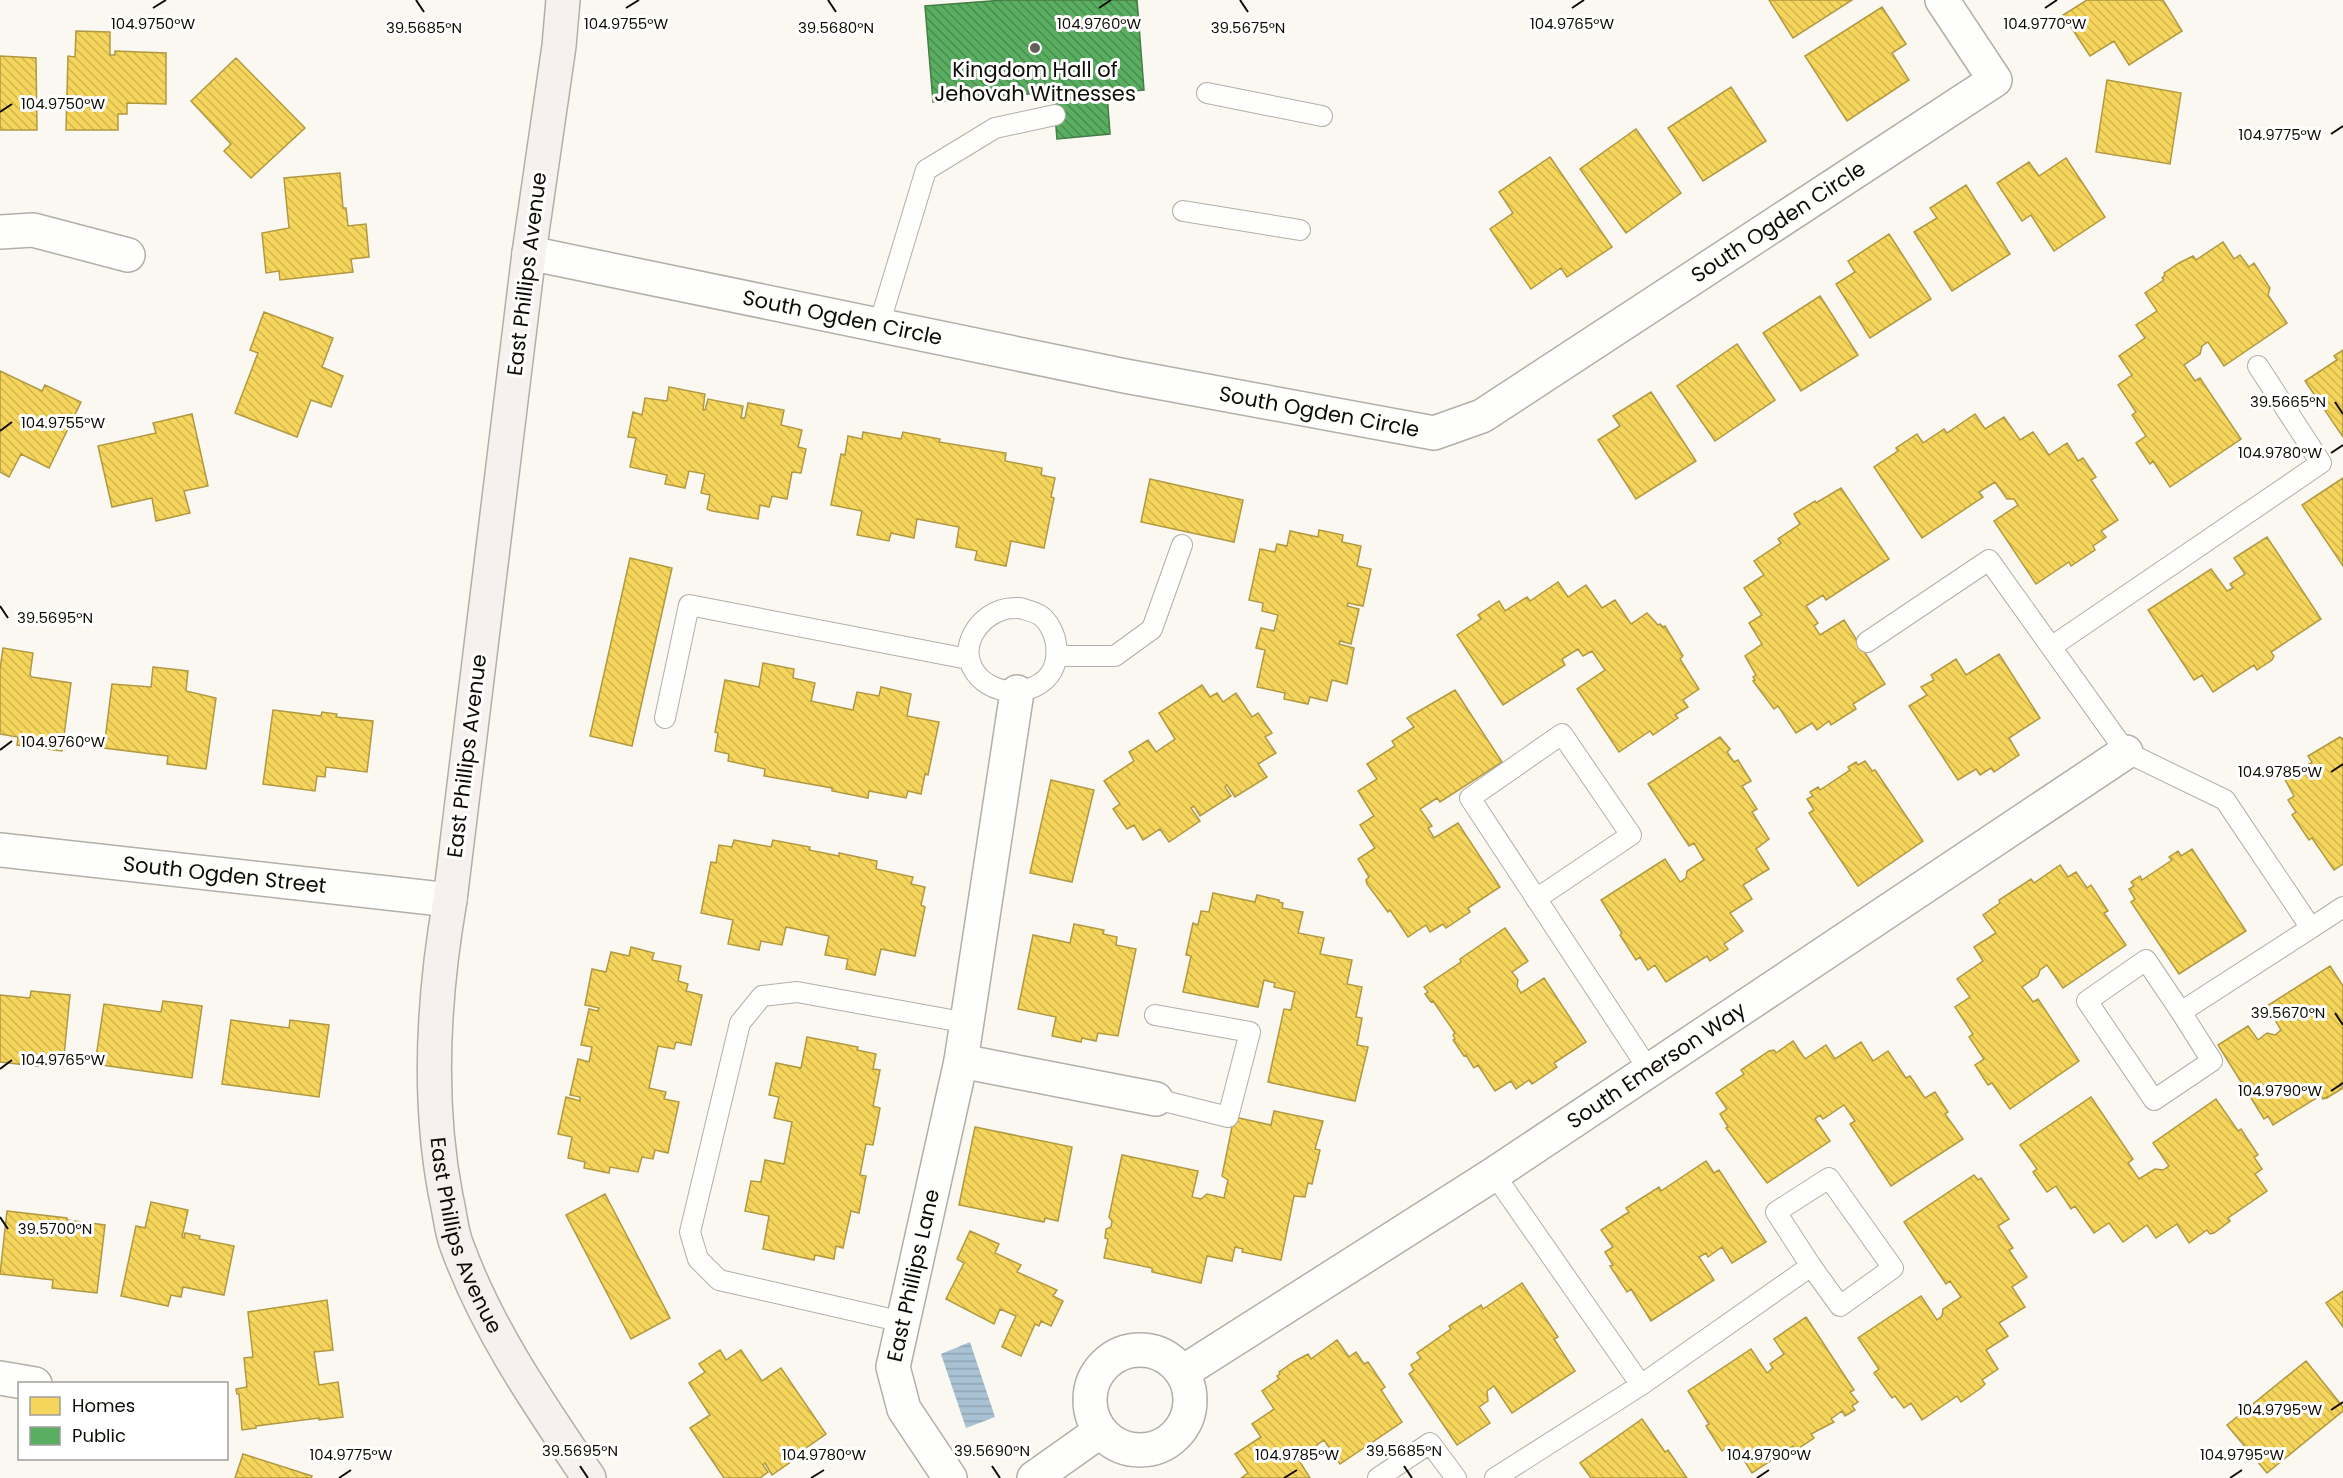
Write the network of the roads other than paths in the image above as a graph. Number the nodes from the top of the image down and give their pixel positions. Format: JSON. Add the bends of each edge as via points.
{"nodes":[{"id":1,"x":563,"y":0,"type":"edge"},
{"id":2,"x":1942,"y":0,"type":"edge"},
{"id":3,"x":1207,"y":93,"type":"dead end"},
{"id":4,"x":1055,"y":115,"type":"dead end"},
{"id":5,"x":1322,"y":116,"type":"dead end"},
{"id":6,"x":1183,"y":211,"type":"dead end"},
{"id":7,"x":1300,"y":230,"type":"dead end"},
{"id":8,"x":0,"y":232,"type":"edge"},
{"id":9,"x":529,"y":253,"type":"junction"},
{"id":10,"x":128,"y":255,"type":"dead end"},
{"id":11,"x":879,"y":325,"type":"junction"},
{"id":12,"x":2258,"y":366,"type":"dead end"},
{"id":13,"x":1182,"y":545,"type":"dead end"},
{"id":14,"x":1867,"y":642,"type":"dead end"},
{"id":15,"x":2051,"y":647,"type":"junction"},
{"id":16,"x":1057,"y":656,"type":"junction"},
{"id":17,"x":968,"y":659,"type":"junction"},
{"id":18,"x":1017,"y":692,"type":"junction"},
{"id":19,"x":665,"y":718,"type":"dead end"},
{"id":20,"x":2126,"y":752,"type":"junction"},
{"id":21,"x":0,"y":850,"type":"edge"},
{"id":22,"x":1536,"y":899,"type":"junction"},
{"id":23,"x":450,"y":900,"type":"junction"},
{"id":24,"x":2343,"y":907,"type":"edge"},
{"id":25,"x":2311,"y":928,"type":"junction"},
{"id":26,"x":2181,"y":1012,"type":"junction"},
{"id":27,"x":1155,"y":1016,"type":"dead end"},
{"id":28,"x":968,"y":1023,"type":"junction"},
{"id":29,"x":962,"y":1061,"type":"junction"},
{"id":30,"x":1649,"y":1070,"type":"junction"},
{"id":31,"x":1156,"y":1099,"type":"joint"},
{"id":32,"x":1494,"y":1174,"type":"junction"},
{"id":33,"x":1811,"y":1266,"type":"junction"},
{"id":34,"x":903,"y":1322,"type":"junction"},
{"id":35,"x":1183,"y":1372,"type":"junction"},
{"id":36,"x":0,"y":1378,"type":"edge"},
{"id":37,"x":28,"y":1382,"type":"edge"},
{"id":38,"x":1641,"y":1385,"type":"junction"},
{"id":39,"x":1099,"y":1432,"type":"junction"},
{"id":40,"x":589,"y":1478,"type":"edge"},
{"id":41,"x":950,"y":1478,"type":"edge"},
{"id":42,"x":1034,"y":1478,"type":"edge"},
{"id":43,"x":1378,"y":1478,"type":"edge"},
{"id":44,"x":1456,"y":1478,"type":"edge"},
{"id":45,"x":1495,"y":1478,"type":"edge"}],
"edges":[{"from":1,"to":9,"type":"street","name":"East Phillips Avenue"},
{"from":2,"to":11,"type":"street","name":"South Ogden Circle","via":[[1995,80],[1482,416],[1434,433],[1125,376]]},
{"from":3,"to":5,"type":"lane"},
{"from":4,"to":11,"type":"lane","via":[[995,128],[926,170]]},
{"from":6,"to":7,"type":"lane"},
{"from":8,"to":10,"type":"street","via":[[33,230]]},
{"from":9,"to":11,"type":"street","name":"South Ogden Circle"},
{"from":9,"to":23,"type":"street","name":"East Phillips Avenue"},
{"from":12,"to":15,"type":"lane","via":[[2321,463]]},
{"from":13,"to":16,"type":"lane","via":[[1152,629],[1115,656]]},
{"from":14,"to":15,"type":"lane","via":[[1989,560]]},
{"from":15,"to":20,"type":"lane"},
{"from":16,"to":17,"type":"lane","via":[[1055,636],[1042,617],[1020,608],[1002,610],[986,619],[973,632]]},
{"from":16,"to":18,"type":"lane","via":[[1052,672]]},
{"from":17,"to":18,"type":"lane","via":[[986,685]]},
{"from":17,"to":19,"type":"lane","via":[[689,605]]},
{"from":18,"to":28,"type":"street","name":"East Phillips Lane"},
{"from":20,"to":25,"type":"lane","via":[[2225,800]]},
{"from":20,"to":30,"type":"street","name":"South Emerson Way"},
{"from":21,"to":23,"type":"street","name":"South Ogden Street"},
{"from":22,"to":22,"type":"lane","via":[[1470,798],[1562,734],[1631,834]]},
{"from":22,"to":30,"type":"lane"},
{"from":23,"to":40,"type":"street","name":"East Phillips Avenue","via":[[434,1030],[441,1172],[456,1243],[475,1291],[513,1364]]},
{"from":24,"to":25,"type":"lane"},
{"from":25,"to":26,"type":"lane"},
{"from":26,"to":26,"type":"lane","via":[[2146,960],[2087,1001],[2154,1100],[2212,1061]]},
{"from":27,"to":31,"type":"lane","via":[[1250,1032],[1228,1117]]},
{"from":28,"to":29,"type":"street","name":"East Phillips Lane"},
{"from":28,"to":34,"type":"lane","via":[[797,992],[762,996],[740,1023],[690,1232],[698,1259],[719,1280]]},
{"from":29,"to":31,"type":"street"},
{"from":29,"to":34,"type":"street","name":"East Phillips Lane"},
{"from":30,"to":32,"type":"street","name":"South Emerson Way"},
{"from":32,"to":35,"type":"street","name":"South Emerson Way"},
{"from":32,"to":38,"type":"lane"},
{"from":33,"to":33,"type":"lane","via":[[1776,1212],[1829,1178],[1893,1268],[1840,1306]]},
{"from":33,"to":38,"type":"lane"},
{"from":34,"to":41,"type":"street","name":"East Phillips Lane","via":[[893,1367],[904,1409]]},
{"from":35,"to":39,"type":"street","via":[[1191,1397],[1186,1422],[1170,1442],[1146,1451],[1120,1448]]},
{"from":35,"to":39,"type":"street","via":[[1162,1354],[1135,1349],[1110,1359],[1093,1380],[1089,1407]]},
{"from":36,"to":37,"type":"street"},
{"from":38,"to":45,"type":"lane"},
{"from":39,"to":42,"type":"street"},
{"from":43,"to":44,"type":"lane","via":[[1430,1443]]}]}
